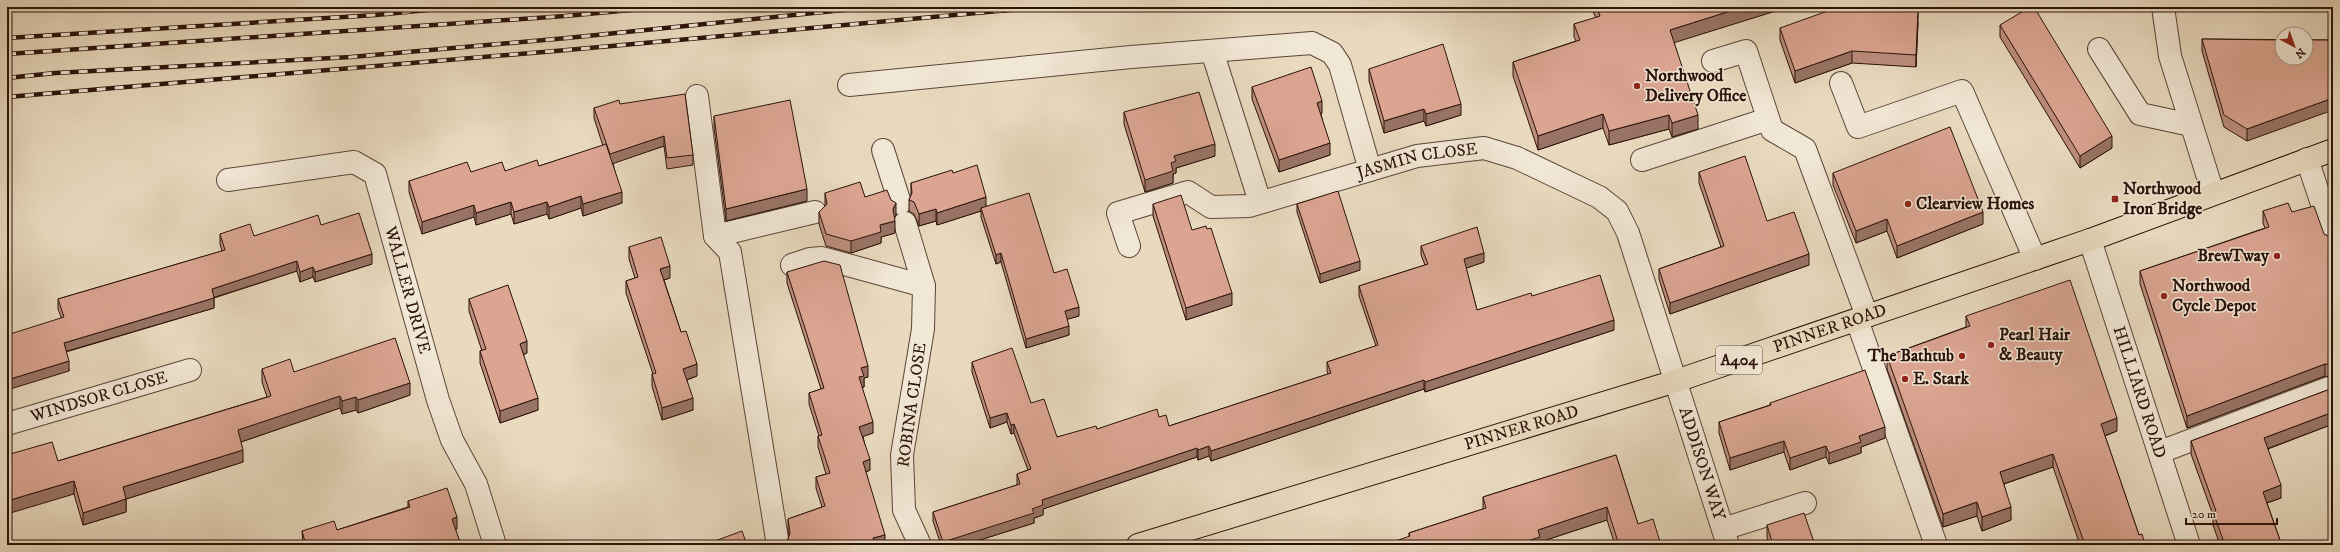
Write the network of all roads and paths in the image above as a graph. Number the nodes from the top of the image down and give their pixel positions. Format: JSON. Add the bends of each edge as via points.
{"nodes":[{"id":1,"x":2163,"y":7,"type":"edge"},
{"id":2,"x":2099,"y":49,"type":"dead end"},
{"id":3,"x":1212,"y":51,"type":"junction"},
{"id":4,"x":1713,"y":61,"type":"dead end"},
{"id":5,"x":1841,"y":83,"type":"dead end"},
{"id":6,"x":849,"y":85,"type":"dead end"},
{"id":7,"x":697,"y":96,"type":"dead end"},
{"id":8,"x":1768,"y":119,"type":"junction"},
{"id":9,"x":2191,"y":125,"type":"junction"},
{"id":10,"x":883,"y":150,"type":"dead end"},
{"id":11,"x":2333,"y":150,"type":"edge"},
{"id":12,"x":2307,"y":159,"type":"junction"},
{"id":13,"x":1642,"y":160,"type":"dead end"},
{"id":14,"x":1370,"y":170,"type":"junction"},
{"id":15,"x":228,"y":180,"type":"dead end"},
{"id":16,"x":2213,"y":193,"type":"junction"},
{"id":17,"x":1260,"y":202,"type":"junction"},
{"id":18,"x":815,"y":212,"type":"dead end"},
{"id":19,"x":714,"y":236,"type":"junction"},
{"id":20,"x":2333,"y":237,"type":"edge"},
{"id":21,"x":2090,"y":240,"type":"junction"},
{"id":22,"x":1128,"y":246,"type":"dead end"},
{"id":23,"x":2035,"y":259,"type":"junction"},
{"id":24,"x":792,"y":265,"type":"dead end"},
{"id":25,"x":924,"y":286,"type":"junction"},
{"id":26,"x":1862,"y":318,"type":"junction"},
{"id":27,"x":190,"y":370,"type":"dead end"},
{"id":28,"x":1676,"y":381,"type":"junction"},
{"id":29,"x":2329,"y":388,"type":"edge"},
{"id":30,"x":7,"y":424,"type":"edge"},
{"id":31,"x":2160,"y":452,"type":"junction"},
{"id":32,"x":1805,"y":503,"type":"dead end"},
{"id":33,"x":1726,"y":537,"type":"edge"},
{"id":34,"x":1148,"y":544,"type":"edge"},
{"id":35,"x":495,"y":545,"type":"edge"},
{"id":36,"x":778,"y":545,"type":"edge"},
{"id":37,"x":920,"y":545,"type":"edge"},
{"id":38,"x":1936,"y":545,"type":"edge"},
{"id":39,"x":2189,"y":545,"type":"edge"}],
"edges":[{"from":1,"to":9,"type":"street","via":[[2170,56]]},
{"from":2,"to":9,"type":"street","via":[[2140,114]]},
{"from":3,"to":6,"type":"street","via":[[976,71]]},
{"from":3,"to":14,"type":"street","via":[[1312,43],[1332,53],[1340,65]]},
{"from":3,"to":17,"type":"street"},
{"from":4,"to":8,"type":"street","via":[[1746,51]]},
{"from":5,"to":23,"type":"street","via":[[1858,127],[1962,90]]},
{"from":7,"to":19,"type":"street"},
{"from":8,"to":13,"type":"street"},
{"from":8,"to":26,"type":"street","via":[[1772,130],[1805,149]]},
{"from":9,"to":16,"type":"street"},
{"from":10,"to":25,"type":"street","name":"ROBINA CLOSE"},
{"from":11,"to":12,"type":"main road","name":"PINNER ROAD","number":"A404"},
{"from":12,"to":16,"type":"main road","name":"PINNER ROAD","number":"A404"},
{"from":12,"to":20,"type":"street"},
{"from":14,"to":17,"type":"street","name":"JASMIN CLOSE"},
{"from":14,"to":28,"type":"street","name":"JASMIN CLOSE","via":[[1417,156],[1484,148],[1517,158],[1599,197],[1617,211],[1628,233]]},
{"from":15,"to":35,"type":"street","name":"WALLER DRIVE","via":[[354,162],[375,174],[438,400],[452,440],[476,484]]},
{"from":16,"to":21,"type":"main road","name":"PINNER ROAD","number":"A404"},
{"from":17,"to":22,"type":"street","name":"JASMIN CLOSE","via":[[1249,206],[1211,207],[1188,192],[1118,213]]},
{"from":18,"to":19,"type":"street"},
{"from":19,"to":36,"type":"street","via":[[730,252]]},
{"from":21,"to":23,"type":"main road","name":"PINNER ROAD","number":"A404"},
{"from":21,"to":31,"type":"street","name":"HILLIARD ROAD"},
{"from":23,"to":26,"type":"main road","name":"PINNER ROAD","number":"A404"},
{"from":24,"to":25,"type":"street","via":[[822,258]]},
{"from":25,"to":37,"type":"street","name":"ROBINA CLOSE","via":[[923,329],[902,455],[904,510]]},
{"from":26,"to":28,"type":"main road","name":"PINNER ROAD","number":"A404"},
{"from":26,"to":38,"type":"street"},
{"from":27,"to":30,"type":"street","name":"WINDSOR CLOSE"},
{"from":28,"to":33,"type":"street","name":"ADDISON WAY"},
{"from":28,"to":34,"type":"main road","name":"PINNER ROAD","number":"A404"},
{"from":29,"to":31,"type":"street"},
{"from":31,"to":39,"type":"street","name":"HILLIARD ROAD"},
{"from":32,"to":33,"type":"street"}]}
